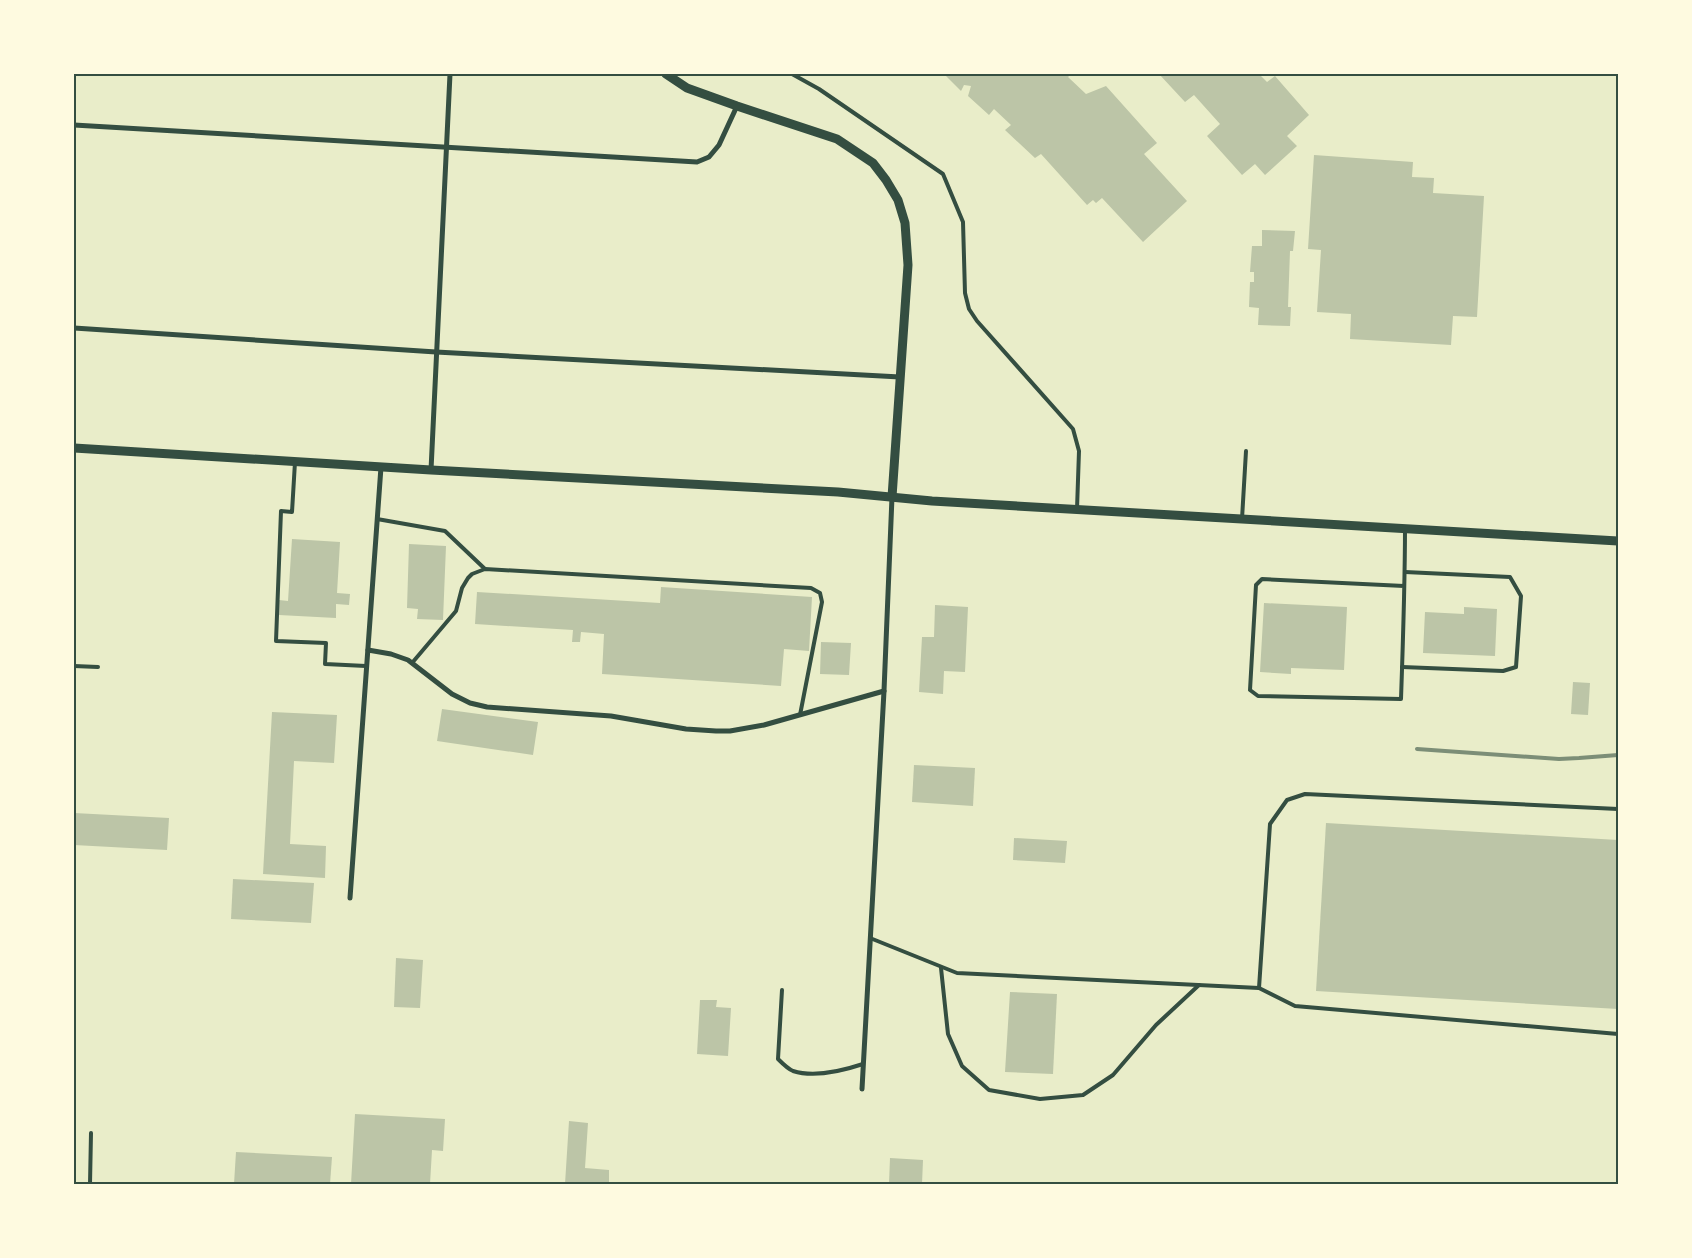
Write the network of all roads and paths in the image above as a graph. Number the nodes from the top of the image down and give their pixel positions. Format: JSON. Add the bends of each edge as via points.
{"nodes":[{"id":1,"x":450,"y":74,"type":"edge"},
{"id":2,"x":666,"y":74,"type":"edge"},
{"id":3,"x":792,"y":74,"type":"edge"},
{"id":4,"x":737,"y":106,"type":"junction"},
{"id":5,"x":74,"y":125,"type":"edge"},
{"id":6,"x":448,"y":148,"type":"junction"},
{"id":7,"x":74,"y":328,"type":"edge"},
{"id":8,"x":436,"y":352,"type":"junction"},
{"id":9,"x":900,"y":377,"type":"junction"},
{"id":10,"x":74,"y":448,"type":"edge"},
{"id":11,"x":1246,"y":451,"type":"dead end"},
{"id":12,"x":295,"y":462,"type":"junction"},
{"id":13,"x":381,"y":467,"type":"junction"},
{"id":14,"x":431,"y":470,"type":"junction"},
{"id":15,"x":892,"y":497,"type":"junction"},
{"id":16,"x":1077,"y":509,"type":"junction"},
{"id":17,"x":377,"y":519,"type":"junction"},
{"id":18,"x":1242,"y":519,"type":"junction"},
{"id":19,"x":1405,"y":528,"type":"junction"},
{"id":20,"x":1618,"y":541,"type":"edge"},
{"id":21,"x":485,"y":568,"type":"junction"},
{"id":22,"x":1405,"y":572,"type":"junction"},
{"id":23,"x":1404,"y":586,"type":"junction"},
{"id":24,"x":368,"y":650,"type":"junction"},
{"id":25,"x":412,"y":663,"type":"junction"},
{"id":26,"x":74,"y":666,"type":"edge"},
{"id":27,"x":366,"y":666,"type":"junction"},
{"id":28,"x":98,"y":667,"type":"dead end"},
{"id":29,"x":1402,"y":667,"type":"junction"},
{"id":30,"x":884,"y":691,"type":"junction"},
{"id":31,"x":800,"y":714,"type":"junction"},
{"id":32,"x":1618,"y":809,"type":"edge"},
{"id":33,"x":350,"y":898,"type":"dead end"},
{"id":34,"x":870,"y":938,"type":"junction"},
{"id":35,"x":941,"y":968,"type":"junction"},
{"id":36,"x":1198,"y":985,"type":"junction"},
{"id":37,"x":1259,"y":988,"type":"junction"},
{"id":38,"x":782,"y":990,"type":"dead end"},
{"id":39,"x":1618,"y":1034,"type":"edge"},
{"id":40,"x":863,"y":1064,"type":"junction"},
{"id":41,"x":862,"y":1089,"type":"dead end"},
{"id":42,"x":91,"y":1133,"type":"dead end"},
{"id":43,"x":90,"y":1184,"type":"edge"}],
"edges":[{"from":1,"to":6,"type":"street"},
{"from":2,"to":4,"type":"street","via":[[688,88]]},
{"from":3,"to":16,"type":"lane","via":[[943,174],[963,222],[965,293],[969,309],[1073,428],[1079,451]]},
{"from":4,"to":6,"type":"street","via":[[719,145],[709,157],[697,162]]},
{"from":4,"to":9,"type":"street","via":[[837,139],[873,164],[886,180],[898,200],[908,244]]},
{"from":5,"to":6,"type":"street"},
{"from":6,"to":8,"type":"street"},
{"from":7,"to":8,"type":"street"},
{"from":8,"to":9,"type":"street"},
{"from":8,"to":14,"type":"street"},
{"from":9,"to":15,"type":"street"},
{"from":10,"to":12,"type":"street"},
{"from":11,"to":18,"type":"lane"},
{"from":12,"to":13,"type":"street"},
{"from":12,"to":27,"type":"lane","via":[[292,512],[281,511],[276,641],[326,643],[325,664]]},
{"from":13,"to":14,"type":"street"},
{"from":13,"to":17,"type":"street"},
{"from":14,"to":15,"type":"street"},
{"from":15,"to":16,"type":"street"},
{"from":15,"to":30,"type":"street"},
{"from":16,"to":18,"type":"street"},
{"from":17,"to":21,"type":"lane","via":[[445,531]]},
{"from":17,"to":24,"type":"street"},
{"from":18,"to":19,"type":"street"},
{"from":19,"to":20,"type":"street"},
{"from":19,"to":22,"type":"lane"},
{"from":21,"to":25,"type":"lane","via":[[468,578],[456,611]]},
{"from":21,"to":31,"type":"lane","via":[[777,584],[817,590],[822,597],[821,613]]},
{"from":22,"to":23,"type":"lane"},
{"from":22,"to":29,"type":"lane","via":[[1510,577],[1521,596],[1516,667],[1503,671]]},
{"from":23,"to":29,"type":"lane"},
{"from":23,"to":29,"type":"lane","via":[[1262,579],[1256,585],[1250,690],[1258,696],[1400,699]]},
{"from":24,"to":25,"type":"street","via":[[401,657]]},
{"from":24,"to":27,"type":"street"},
{"from":25,"to":31,"type":"street","via":[[452,694],[487,707],[611,716],[716,732],[764,725]]},
{"from":26,"to":28,"type":"lane"},
{"from":27,"to":33,"type":"street"},
{"from":30,"to":31,"type":"street"},
{"from":30,"to":34,"type":"street"},
{"from":32,"to":37,"type":"lane","via":[[1305,794],[1287,800],[1270,824]]},
{"from":34,"to":35,"type":"lane"},
{"from":34,"to":40,"type":"street"},
{"from":35,"to":36,"type":"lane","via":[[957,973]]},
{"from":35,"to":36,"type":"lane","via":[[948,1034],[962,1066],[989,1090],[1040,1099],[1083,1095],[1113,1075],[1156,1025]]},
{"from":36,"to":37,"type":"lane"},
{"from":37,"to":39,"type":"lane","via":[[1295,1006]]},
{"from":38,"to":40,"type":"lane","via":[[778,1059],[791,1070],[809,1074]]},
{"from":40,"to":41,"type":"street"},
{"from":42,"to":43,"type":"lane"}]}
